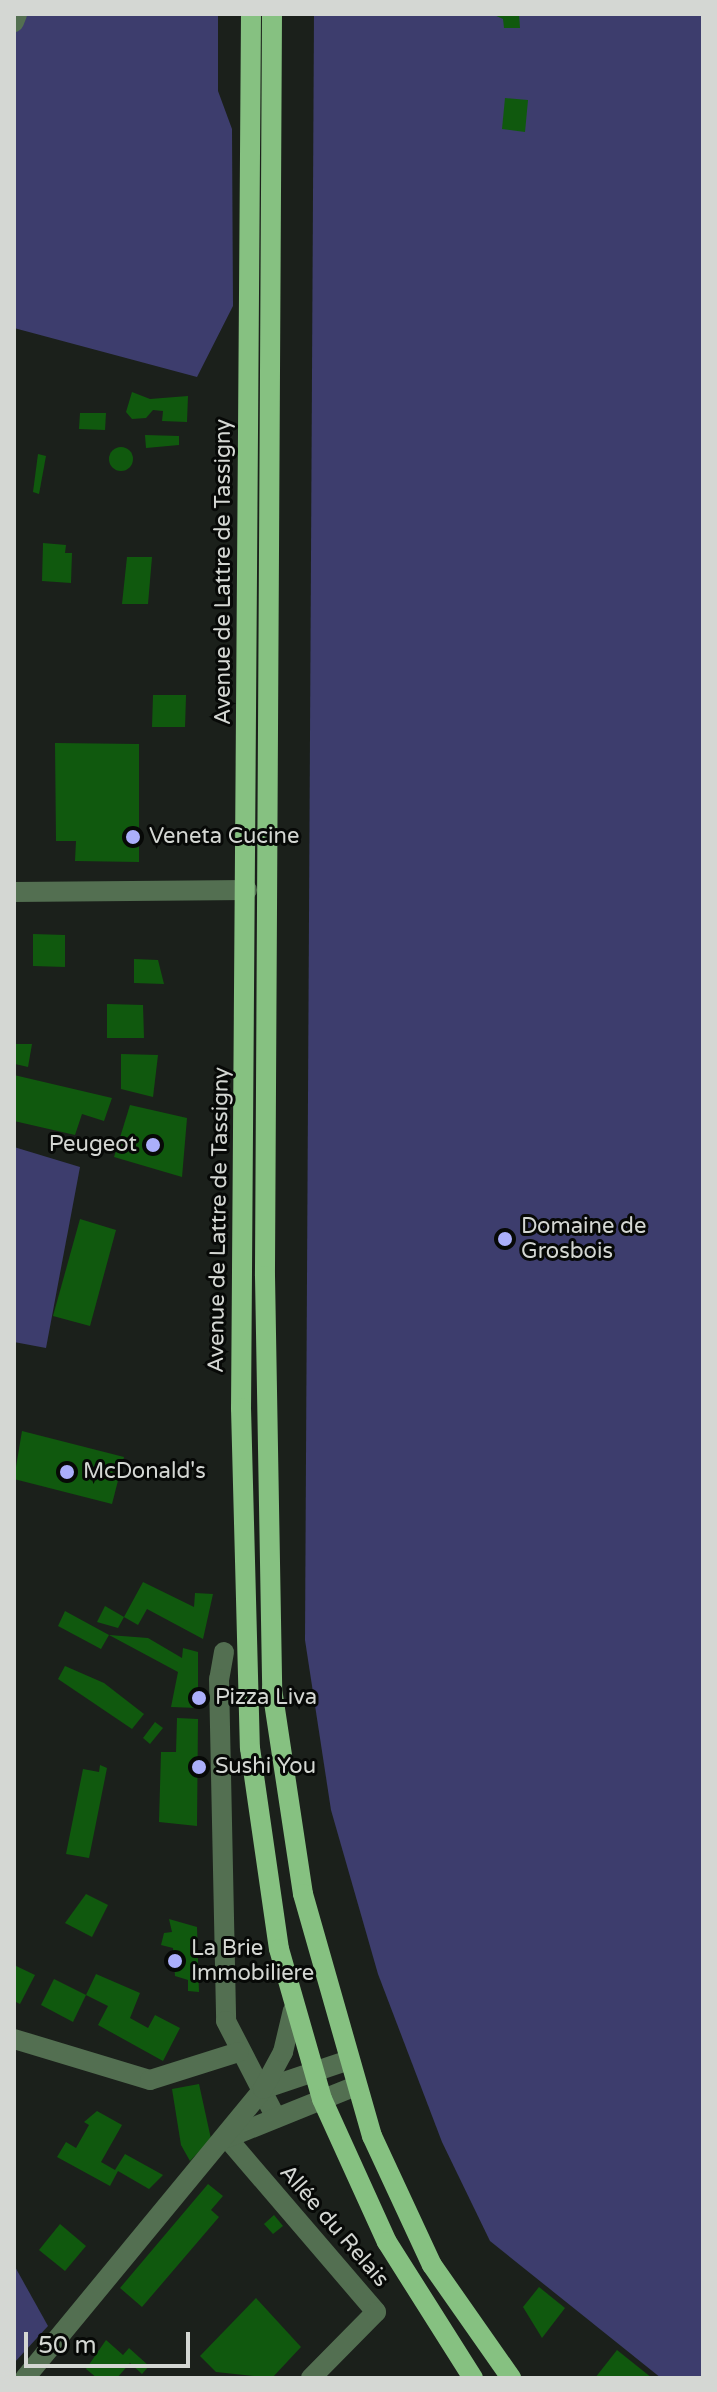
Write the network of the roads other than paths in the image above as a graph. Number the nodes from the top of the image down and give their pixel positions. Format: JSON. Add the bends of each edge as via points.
{"nodes":[{"id":1,"x":17,"y":14,"type":"edge"},
{"id":2,"x":251,"y":14,"type":"edge"},
{"id":3,"x":272,"y":14,"type":"edge"},
{"id":4,"x":14,"y":22,"type":"edge"},
{"id":5,"x":247,"y":890,"type":"junction"},
{"id":6,"x":14,"y":892,"type":"edge"},
{"id":7,"x":224,"y":1652,"type":"dead end"},
{"id":8,"x":293,"y":2010,"type":"junction"},
{"id":9,"x":14,"y":2039,"type":"edge"},
{"id":10,"x":239,"y":2052,"type":"junction"},
{"id":11,"x":349,"y":2060,"type":"junction"},
{"id":12,"x":313,"y":2072,"type":"junction"},
{"id":13,"x":356,"y":2086,"type":"junction"},
{"id":14,"x":263,"y":2089,"type":"junction"},
{"id":15,"x":322,"y":2099,"type":"junction"},
{"id":16,"x":276,"y":2118,"type":"junction"},
{"id":17,"x":227,"y":2138,"type":"junction"},
{"id":18,"x":25,"y":2378,"type":"edge"},
{"id":19,"x":311,"y":2378,"type":"edge"},
{"id":20,"x":473,"y":2378,"type":"edge"},
{"id":21,"x":511,"y":2378,"type":"edge"}],
"edges":[{"from":1,"to":4,"type":"street"},
{"from":2,"to":5,"type":"main road","name":"Avenue de Lattre de Tassigny"},
{"from":3,"to":11,"type":"main road","via":[[267,1635],[295,1852]]},
{"from":5,"to":6,"type":"street"},
{"from":5,"to":8,"type":"main road","name":"Avenue de Lattre de Tassigny","via":[[244,1665],[258,1829]]},
{"from":7,"to":10,"type":"street","via":[[219,1679],[226,2021]]},
{"from":8,"to":12,"type":"main road","name":"Avenue de Lattre de Tassigny"},
{"from":8,"to":14,"type":"street","via":[[283,2052]]},
{"from":9,"to":10,"type":"street","via":[[150,2080]]},
{"from":10,"to":14,"type":"street"},
{"from":11,"to":12,"type":"street"},
{"from":11,"to":13,"type":"main road"},
{"from":12,"to":14,"type":"street"},
{"from":12,"to":15,"type":"main road","name":"Avenue de Lattre de Tassigny"},
{"from":13,"to":15,"type":"street"},
{"from":13,"to":21,"type":"main road","via":[[383,2163],[432,2265]]},
{"from":14,"to":16,"type":"street"},
{"from":14,"to":17,"type":"street"},
{"from":15,"to":16,"type":"street"},
{"from":15,"to":20,"type":"main road","name":"Avenue de Lattre de Tassigny","via":[[387,2242]]},
{"from":16,"to":17,"type":"street"},
{"from":17,"to":18,"type":"street"},
{"from":17,"to":19,"type":"street","name":"Allée du Relais","via":[[376,2312]]}]}
